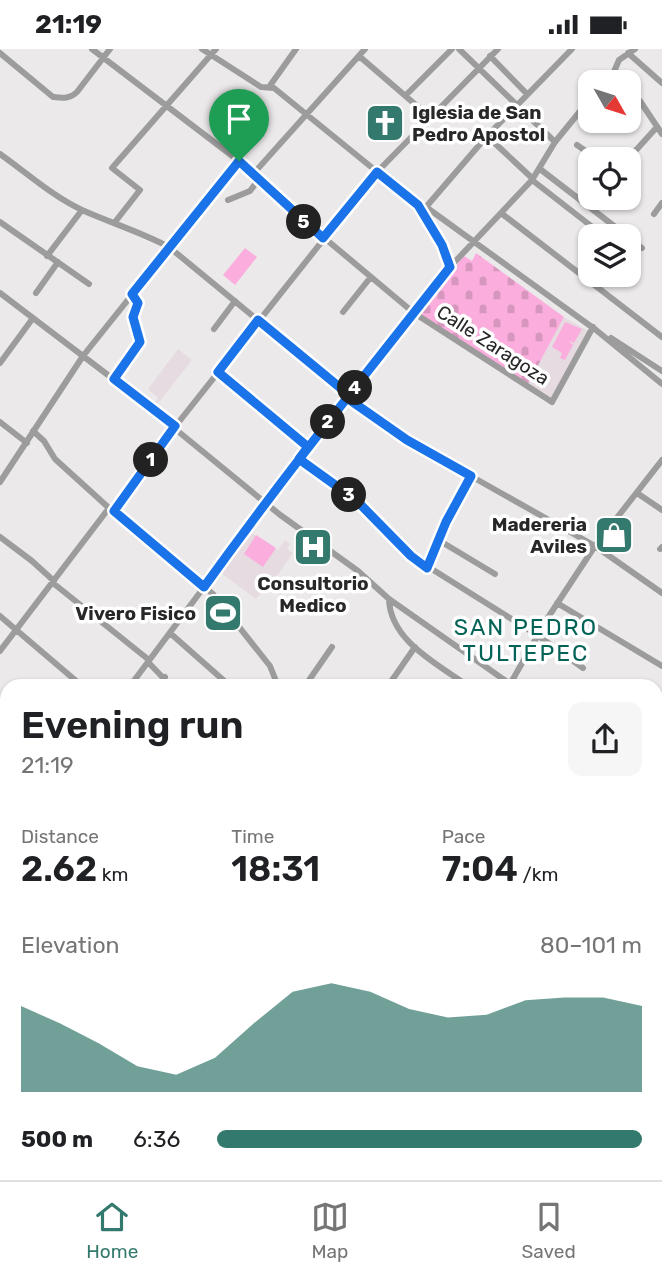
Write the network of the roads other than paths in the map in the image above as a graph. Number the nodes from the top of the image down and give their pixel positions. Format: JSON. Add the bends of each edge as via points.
{"nodes":[{"id":1,"x":92,"y":49,"type":"edge"},
{"id":2,"x":110,"y":49,"type":"edge"},
{"id":3,"x":202,"y":49,"type":"edge"},
{"id":4,"x":296,"y":49,"type":"edge"},
{"id":5,"x":365,"y":49,"type":"edge"},
{"id":6,"x":452,"y":49,"type":"edge"},
{"id":7,"x":459,"y":49,"type":"edge"},
{"id":8,"x":498,"y":49,"type":"edge"},
{"id":9,"x":572,"y":49,"type":"edge"},
{"id":10,"x":632,"y":51,"type":"edge"},
{"id":11,"x":214,"y":52,"type":"edge"},
{"id":12,"x":0,"y":53,"type":"edge"},
{"id":13,"x":359,"y":56,"type":"junction"},
{"id":14,"x":490,"y":56,"type":"junction"},
{"id":15,"x":103,"y":58,"type":"junction"},
{"id":16,"x":479,"y":67,"type":"junction"},
{"id":17,"x":615,"y":70,"type":"edge"},
{"id":18,"x":662,"y":83,"type":"edge"},
{"id":19,"x":269,"y":87,"type":"junction"},
{"id":20,"x":407,"y":95,"type":"junction"},
{"id":21,"x":527,"y":95,"type":"junction"},
{"id":22,"x":641,"y":103,"type":"edge"},
{"id":23,"x":518,"y":104,"type":"junction"},
{"id":24,"x":167,"y":107,"type":"junction"},
{"id":25,"x":307,"y":112,"type":"junction"},
{"id":26,"x":578,"y":114,"type":"edge"},
{"id":27,"x":431,"y":118,"type":"junction"},
{"id":28,"x":659,"y":131,"type":"edge"},
{"id":29,"x":486,"y":136,"type":"junction"},
{"id":30,"x":555,"y":142,"type":"junction"},
{"id":31,"x":577,"y":145,"type":"dead end"},
{"id":32,"x":580,"y":147,"type":"edge"},
{"id":33,"x":641,"y":147,"type":"edge"},
{"id":34,"x":0,"y":154,"type":"edge"},
{"id":35,"x":239,"y":161,"type":"junction"},
{"id":36,"x":540,"y":169,"type":"junction"},
{"id":37,"x":377,"y":172,"type":"junction"},
{"id":38,"x":256,"y":177,"type":"junction"},
{"id":39,"x":532,"y":179,"type":"junction"},
{"id":40,"x":228,"y":200,"type":"dead end"},
{"id":41,"x":662,"y":202,"type":"edge"},
{"id":42,"x":422,"y":206,"type":"junction"},
{"id":43,"x":82,"y":210,"type":"junction"},
{"id":44,"x":501,"y":213,"type":"junction"},
{"id":45,"x":654,"y":214,"type":"dead end"},
{"id":46,"x":0,"y":222,"type":"edge"},
{"id":47,"x":115,"y":222,"type":"junction"},
{"id":48,"x":589,"y":224,"type":"edge"},
{"id":49,"x":611,"y":224,"type":"edge"},
{"id":50,"x":323,"y":238,"type":"junction"},
{"id":51,"x":474,"y":240,"type":"junction"},
{"id":52,"x":169,"y":247,"type":"junction"},
{"id":53,"x":47,"y":256,"type":"junction"},
{"id":54,"x":58,"y":262,"type":"junction"},
{"id":55,"x":450,"y":267,"type":"junction"},
{"id":56,"x":370,"y":278,"type":"junction"},
{"id":57,"x":89,"y":284,"type":"dead end"},
{"id":58,"x":0,"y":293,"type":"edge"},
{"id":59,"x":36,"y":293,"type":"dead end"},
{"id":60,"x":132,"y":294,"type":"junction"},
{"id":61,"x":235,"y":302,"type":"junction"},
{"id":62,"x":342,"y":312,"type":"dead end"},
{"id":63,"x":414,"y":313,"type":"junction"},
{"id":64,"x":33,"y":318,"type":"junction"},
{"id":65,"x":258,"y":320,"type":"junction"},
{"id":66,"x":594,"y":328,"type":"junction"},
{"id":67,"x":214,"y":329,"type":"dead end"},
{"id":68,"x":662,"y":337,"type":"edge"},
{"id":69,"x":83,"y":356,"type":"junction"},
{"id":70,"x":0,"y":363,"type":"edge"},
{"id":71,"x":662,"y":371,"type":"edge"},
{"id":72,"x":218,"y":372,"type":"junction"},
{"id":73,"x":114,"y":379,"type":"junction"},
{"id":74,"x":662,"y":384,"type":"edge"},
{"id":75,"x":348,"y":396,"type":"junction"},
{"id":76,"x":0,"y":422,"type":"edge"},
{"id":77,"x":174,"y":427,"type":"junction"},
{"id":78,"x":33,"y":431,"type":"junction"},
{"id":79,"x":27,"y":443,"type":"junction"},
{"id":80,"x":308,"y":447,"type":"junction"},
{"id":81,"x":299,"y":459,"type":"junction"},
{"id":82,"x":662,"y":460,"type":"edge"},
{"id":83,"x":471,"y":476,"type":"junction"},
{"id":84,"x":0,"y":482,"type":"edge"},
{"id":85,"x":637,"y":493,"type":"junction"},
{"id":86,"x":266,"y":503,"type":"junction"},
{"id":87,"x":111,"y":509,"type":"junction"},
{"id":88,"x":662,"y":510,"type":"edge"},
{"id":89,"x":0,"y":537,"type":"edge"},
{"id":90,"x":440,"y":541,"type":"junction"},
{"id":91,"x":595,"y":546,"type":"junction"},
{"id":92,"x":427,"y":568,"type":"junction"},
{"id":93,"x":495,"y":574,"type":"dead end"},
{"id":94,"x":54,"y":582,"type":"junction"},
{"id":95,"x":204,"y":587,"type":"junction"},
{"id":96,"x":662,"y":593,"type":"edge"},
{"id":97,"x":389,"y":599,"type":"junction"},
{"id":98,"x":557,"y":603,"type":"junction"},
{"id":99,"x":0,"y":616,"type":"edge"},
{"id":100,"x":17,"y":630,"type":"junction"},
{"id":101,"x":170,"y":633,"type":"junction"},
{"id":102,"x":537,"y":635,"type":"junction"},
{"id":103,"x":332,"y":647,"type":"dead end"},
{"id":104,"x":415,"y":647,"type":"junction"},
{"id":105,"x":0,"y":650,"type":"edge"},
{"id":106,"x":149,"y":661,"type":"junction"},
{"id":107,"x":662,"y":666,"type":"edge"},
{"id":108,"x":583,"y":668,"type":"dead end"},
{"id":109,"x":165,"y":677,"type":"edge"},
{"id":110,"x":74,"y":679,"type":"edge"},
{"id":111,"x":135,"y":679,"type":"edge"},
{"id":112,"x":222,"y":679,"type":"edge"},
{"id":113,"x":275,"y":679,"type":"edge"},
{"id":114,"x":310,"y":679,"type":"edge"},
{"id":115,"x":393,"y":679,"type":"edge"},
{"id":116,"x":458,"y":679,"type":"edge"},
{"id":117,"x":502,"y":679,"type":"edge"},
{"id":118,"x":514,"y":679,"type":"edge"}],
"edges":[{"from":1,"to":15,"type":"street","name":"Calle Zaragoza"},
{"from":2,"to":15,"type":"street"},
{"from":3,"to":11,"type":"street"},
{"from":4,"to":19,"type":"street"},
{"from":5,"to":13,"type":"street"},
{"from":6,"to":20,"type":"street"},
{"from":7,"to":16,"type":"street"},
{"from":8,"to":14,"type":"street"},
{"from":9,"to":21,"type":"street"},
{"from":10,"to":17,"type":"street","via":[[619,60]]},
{"from":10,"to":18,"type":"street"},
{"from":11,"to":19,"type":"street","via":[[261,87]]},
{"from":11,"to":24,"type":"street"},
{"from":12,"to":15,"type":"street","via":[[54,97],[64,98],[74,95]]},
{"from":13,"to":20,"type":"street"},
{"from":13,"to":25,"type":"street"},
{"from":14,"to":16,"type":"street"},
{"from":14,"to":21,"type":"street"},
{"from":15,"to":24,"type":"street","name":"Calle Zaragoza"},
{"from":16,"to":23,"type":"street"},
{"from":16,"to":27,"type":"street"},
{"from":19,"to":25,"type":"street"},
{"from":20,"to":27,"type":"street"},
{"from":21,"to":23,"type":"street"},
{"from":22,"to":28,"type":"street"},
{"from":23,"to":29,"type":"street"},
{"from":23,"to":30,"type":"street"},
{"from":24,"to":35,"type":"street","name":"Calle Zaragoza"},
{"from":24,"to":47,"type":"street","via":[[112,168],[140,190]]},
{"from":25,"to":37,"type":"street"},
{"from":25,"to":38,"type":"street"},
{"from":26,"to":30,"type":"street"},
{"from":27,"to":37,"type":"street"},
{"from":28,"to":33,"type":"street"},
{"from":29,"to":39,"type":"street"},
{"from":29,"to":42,"type":"street"},
{"from":30,"to":36,"type":"street"},
{"from":31,"to":32,"type":"street"},
{"from":34,"to":43,"type":"street"},
{"from":35,"to":38,"type":"street","name":"Calle Zaragoza"},
{"from":35,"to":52,"type":"street"},
{"from":36,"to":39,"type":"street"},
{"from":36,"to":49,"type":"street"},
{"from":37,"to":42,"type":"street"},
{"from":37,"to":50,"type":"street"},
{"from":38,"to":40,"type":"street","via":[[250,191]]},
{"from":38,"to":50,"type":"street","name":"Calle Zaragoza"},
{"from":39,"to":44,"type":"street"},
{"from":39,"to":48,"type":"street"},
{"from":41,"to":45,"type":"street"},
{"from":42,"to":51,"type":"street"},
{"from":42,"to":55,"type":"street"},
{"from":43,"to":47,"type":"street"},
{"from":43,"to":53,"type":"street"},
{"from":44,"to":51,"type":"street"},
{"from":44,"to":68,"type":"street"},
{"from":46,"to":53,"type":"street"},
{"from":47,"to":52,"type":"street"},
{"from":50,"to":56,"type":"street","name":"Calle Zaragoza"},
{"from":50,"to":65,"type":"street"},
{"from":51,"to":55,"type":"street"},
{"from":51,"to":66,"type":"street"},
{"from":52,"to":60,"type":"street"},
{"from":52,"to":61,"type":"street"},
{"from":53,"to":54,"type":"street"},
{"from":54,"to":57,"type":"street"},
{"from":54,"to":59,"type":"street"},
{"from":55,"to":63,"type":"street"},
{"from":56,"to":62,"type":"street"},
{"from":56,"to":63,"type":"street","name":"Calle Zaragoza"},
{"from":58,"to":64,"type":"street"},
{"from":60,"to":69,"type":"street"},
{"from":60,"to":73,"type":"street","via":[[138,303],[133,317],[140,342]]},
{"from":61,"to":65,"type":"street"},
{"from":61,"to":67,"type":"street"},
{"from":63,"to":66,"type":"street","name":"Calle Zaragoza","via":[[552,402]]},
{"from":63,"to":75,"type":"street"},
{"from":64,"to":69,"type":"street"},
{"from":64,"to":70,"type":"street"},
{"from":65,"to":72,"type":"street"},
{"from":65,"to":75,"type":"street"},
{"from":66,"to":71,"type":"street"},
{"from":66,"to":74,"type":"street"},
{"from":69,"to":73,"type":"street"},
{"from":69,"to":78,"type":"street"},
{"from":72,"to":77,"type":"street"},
{"from":72,"to":80,"type":"street"},
{"from":73,"to":77,"type":"street"},
{"from":75,"to":80,"type":"street"},
{"from":75,"to":83,"type":"street","via":[[407,440]]},
{"from":76,"to":79,"type":"street"},
{"from":77,"to":86,"type":"street"},
{"from":77,"to":87,"type":"street"},
{"from":78,"to":79,"type":"street"},
{"from":78,"to":87,"type":"street","via":[[55,459]]},
{"from":79,"to":84,"type":"street"},
{"from":80,"to":81,"type":"street"},
{"from":81,"to":86,"type":"street"},
{"from":81,"to":92,"type":"street","via":[[356,500]]},
{"from":82,"to":85,"type":"street"},
{"from":83,"to":90,"type":"street"},
{"from":83,"to":91,"type":"street"},
{"from":85,"to":88,"type":"street"},
{"from":85,"to":91,"type":"street"},
{"from":86,"to":95,"type":"street"},
{"from":86,"to":97,"type":"street"},
{"from":87,"to":94,"type":"street"},
{"from":87,"to":95,"type":"street"},
{"from":89,"to":94,"type":"street"},
{"from":90,"to":92,"type":"street"},
{"from":90,"to":93,"type":"street"},
{"from":91,"to":96,"type":"street"},
{"from":91,"to":98,"type":"street"},
{"from":92,"to":102,"type":"street"},
{"from":94,"to":100,"type":"street"},
{"from":94,"to":106,"type":"street"},
{"from":95,"to":101,"type":"street"},
{"from":95,"to":113,"type":"street","via":[[252,642]]},
{"from":97,"to":104,"type":"street","via":[[397,627]]},
{"from":97,"to":117,"type":"street"},
{"from":98,"to":102,"type":"street"},
{"from":98,"to":107,"type":"street"},
{"from":99,"to":100,"type":"street"},
{"from":100,"to":105,"type":"street"},
{"from":100,"to":110,"type":"street"},
{"from":101,"to":106,"type":"street"},
{"from":101,"to":112,"type":"street"},
{"from":102,"to":108,"type":"street"},
{"from":102,"to":118,"type":"street"},
{"from":103,"to":114,"type":"street"},
{"from":104,"to":115,"type":"street"},
{"from":104,"to":116,"type":"street"},
{"from":106,"to":109,"type":"street"},
{"from":106,"to":111,"type":"street"}]}
